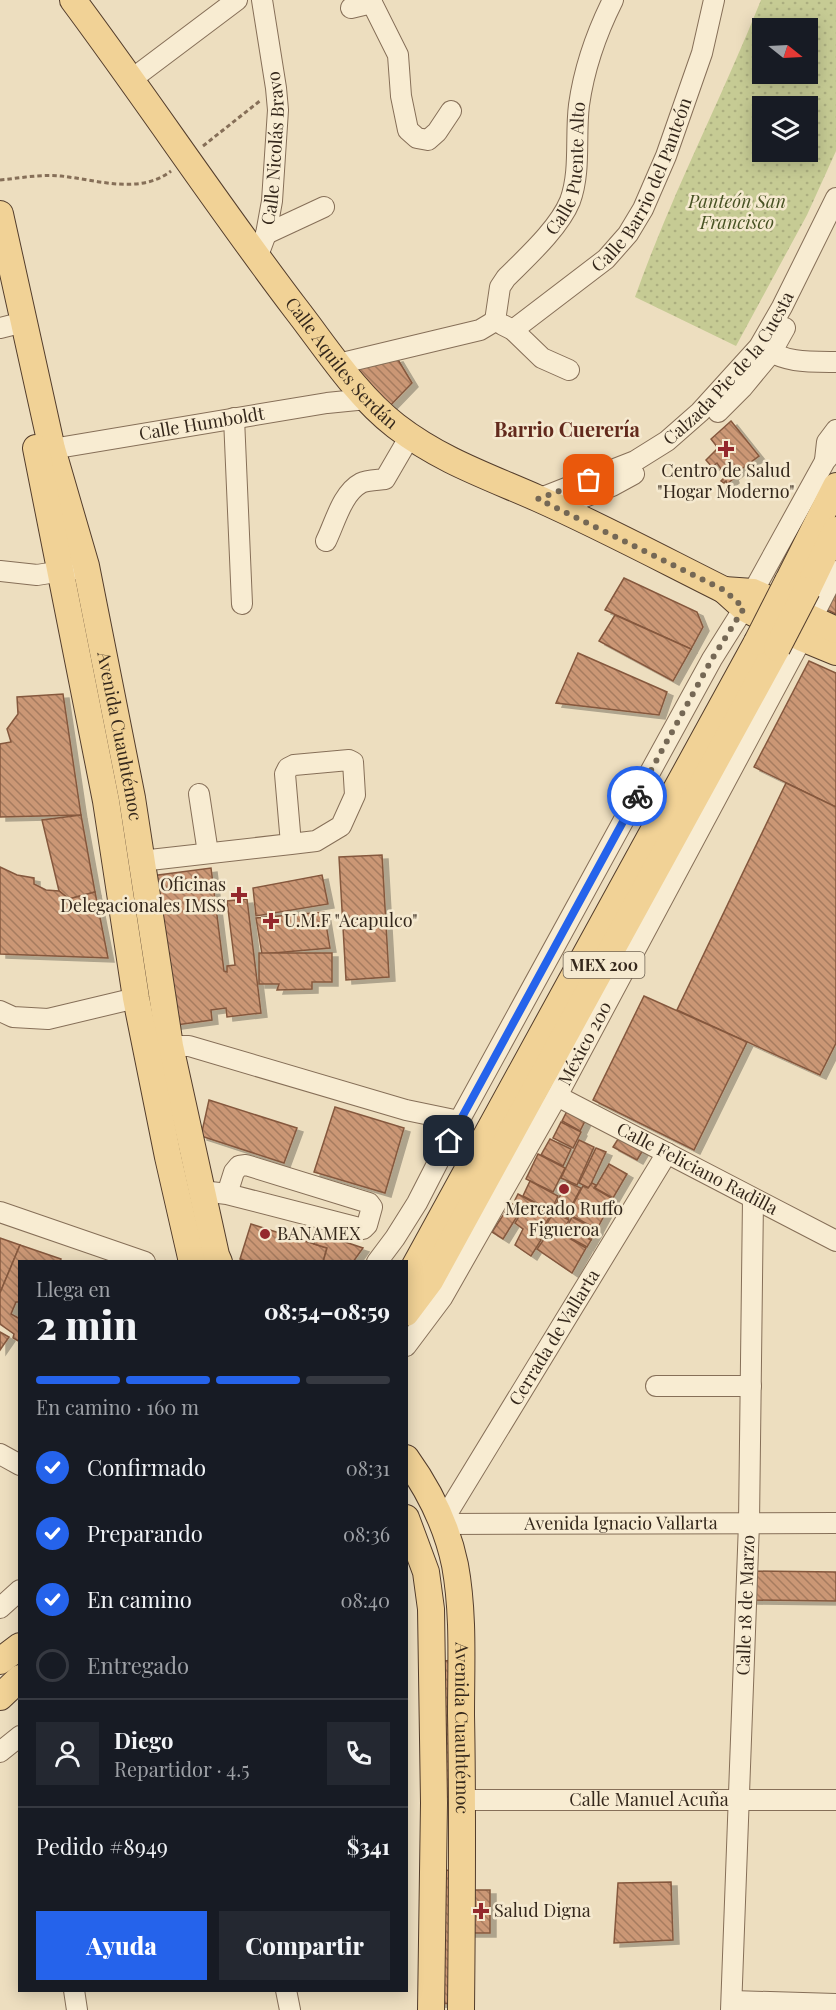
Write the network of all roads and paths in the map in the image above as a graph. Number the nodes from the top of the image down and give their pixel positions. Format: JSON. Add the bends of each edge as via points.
{"nodes":[{"id":1,"x":73,"y":0,"type":"edge"},
{"id":2,"x":237,"y":0,"type":"edge"},
{"id":3,"x":262,"y":0,"type":"edge"},
{"id":4,"x":613,"y":0,"type":"edge"},
{"id":5,"x":714,"y":0,"type":"edge"},
{"id":6,"x":372,"y":1,"type":"edge"},
{"id":7,"x":351,"y":8,"type":"dead end"},
{"id":8,"x":132,"y":79,"type":"junction"},
{"id":9,"x":276,"y":88,"type":"junction"},
{"id":10,"x":452,"y":111,"type":"dead end"},
{"id":11,"x":187,"y":159,"type":"junction"},
{"id":12,"x":0,"y":180,"type":"edge"},
{"id":13,"x":836,"y":198,"type":"edge"},
{"id":14,"x":324,"y":207,"type":"dead end"},
{"id":15,"x":0,"y":214,"type":"edge"},
{"id":16,"x":836,"y":228,"type":"edge"},
{"id":17,"x":266,"y":234,"type":"junction"},
{"id":18,"x":257,"y":258,"type":"junction"},
{"id":19,"x":0,"y":284,"type":"edge"},
{"id":20,"x":11,"y":325,"type":"edge"},
{"id":21,"x":504,"y":326,"type":"junction"},
{"id":22,"x":765,"y":350,"type":"junction"},
{"id":23,"x":836,"y":362,"type":"edge"},
{"id":24,"x":338,"y":364,"type":"junction"},
{"id":25,"x":569,"y":370,"type":"dead end"},
{"id":26,"x":367,"y":399,"type":"junction"},
{"id":27,"x":234,"y":418,"type":"junction"},
{"id":28,"x":836,"y":430,"type":"edge"},
{"id":29,"x":410,"y":436,"type":"junction"},
{"id":30,"x":45,"y":450,"type":"junction"},
{"id":31,"x":831,"y":455,"type":"edge"},
{"id":32,"x":836,"y":486,"type":"edge"},
{"id":33,"x":548,"y":503,"type":"junction"},
{"id":34,"x":836,"y":530,"type":"edge"},
{"id":35,"x":326,"y":541,"type":"dead end"},
{"id":36,"x":74,"y":569,"type":"junction"},
{"id":37,"x":0,"y":571,"type":"edge"},
{"id":38,"x":836,"y":571,"type":"edge"},
{"id":39,"x":797,"y":586,"type":"junction"},
{"id":40,"x":749,"y":600,"type":"junction"},
{"id":41,"x":242,"y":604,"type":"dead end"},
{"id":42,"x":806,"y":628,"type":"junction"},
{"id":43,"x":836,"y":630,"type":"edge"},
{"id":44,"x":836,"y":652,"type":"edge"},
{"id":45,"x":199,"y":794,"type":"dead end"},
{"id":46,"x":291,"y":844,"type":"junction"},
{"id":47,"x":208,"y":854,"type":"junction"},
{"id":48,"x":141,"y":861,"type":"junction"},
{"id":49,"x":136,"y":998,"type":"junction"},
{"id":50,"x":0,"y":1011,"type":"edge"},
{"id":51,"x":170,"y":1046,"type":"junction"},
{"id":52,"x":557,"y":1096,"type":"junction"},
{"id":53,"x":459,"y":1121,"type":"junction"},
{"id":54,"x":667,"y":1152,"type":"junction"},
{"id":55,"x":201,"y":1191,"type":"junction"},
{"id":56,"x":227,"y":1194,"type":"junction"},
{"id":57,"x":753,"y":1199,"type":"junction"},
{"id":58,"x":0,"y":1212,"type":"edge"},
{"id":59,"x":836,"y":1241,"type":"edge"},
{"id":60,"x":139,"y":1260,"type":"edge"},
{"id":61,"x":192,"y":1260,"type":"edge"},
{"id":62,"x":218,"y":1260,"type":"edge"},
{"id":63,"x":378,"y":1260,"type":"edge"},
{"id":64,"x":417,"y":1278,"type":"edge"},
{"id":65,"x":408,"y":1307,"type":"edge"},
{"id":66,"x":408,"y":1343,"type":"edge"},
{"id":67,"x":656,"y":1386,"type":"dead end"},
{"id":68,"x":751,"y":1386,"type":"junction"},
{"id":69,"x":0,"y":1454,"type":"edge"},
{"id":70,"x":408,"y":1461,"type":"edge"},
{"id":71,"x":18,"y":1464,"type":"edge"},
{"id":72,"x":408,"y":1523,"type":"edge"},
{"id":73,"x":443,"y":1523,"type":"junction"},
{"id":74,"x":749,"y":1523,"type":"junction"},
{"id":75,"x":836,"y":1523,"type":"edge"},
{"id":76,"x":18,"y":1592,"type":"edge"},
{"id":77,"x":0,"y":1608,"type":"edge"},
{"id":78,"x":18,"y":1648,"type":"edge"},
{"id":79,"x":0,"y":1661,"type":"edge"},
{"id":80,"x":18,"y":1680,"type":"edge"},
{"id":81,"x":0,"y":1697,"type":"edge"},
{"id":82,"x":18,"y":1738,"type":"edge"},
{"id":83,"x":0,"y":1752,"type":"edge"},
{"id":84,"x":463,"y":1800,"type":"junction"},
{"id":85,"x":836,"y":1800,"type":"edge"},
{"id":86,"x":739,"y":1801,"type":"junction"},
{"id":87,"x":74,"y":1992,"type":"edge"},
{"id":88,"x":286,"y":1992,"type":"edge"},
{"id":89,"x":836,"y":2004,"type":"edge"},
{"id":90,"x":731,"y":2005,"type":"edge"},
{"id":91,"x":77,"y":2010,"type":"edge"},
{"id":92,"x":290,"y":2010,"type":"edge"},
{"id":93,"x":431,"y":2010,"type":"edge"},
{"id":94,"x":461,"y":2010,"type":"edge"}],
"edges":[{"from":1,"to":8,"type":"main road","name":"Calle Aquiles Serdán"},
{"from":2,"to":8,"type":"street"},
{"from":3,"to":9,"type":"street","name":"Calle Nicolás Bravo"},
{"from":4,"to":21,"type":"street","name":"Calle Puente Alto","via":[[591,54],[579,104],[570,201],[558,221],[500,287]]},
{"from":5,"to":21,"type":"street","name":"Calle Barrio del Panteón","via":[[702,52],[666,156],[628,234],[606,260]]},
{"from":6,"to":7,"type":"street"},
{"from":6,"to":10,"type":"street","via":[[398,55],[408,130],[417,138],[428,140]]},
{"from":8,"to":11,"type":"main road","name":"Calle Aquiles Serdán"},
{"from":9,"to":11,"type":"path"},
{"from":9,"to":17,"type":"street","name":"Calle Nicolás Bravo","via":[[272,201]]},
{"from":11,"to":12,"type":"path","via":[[164,177],[150,182],[107,183],[42,175]]},
{"from":11,"to":18,"type":"main road","name":"Calle Aquiles Serdán"},
{"from":13,"to":22,"type":"street","name":"Calzada Pie de la Cuesta"},
{"from":14,"to":17,"type":"street"},
{"from":15,"to":20,"type":"main road","name":"Avenida Cuauhtémoc"},
{"from":16,"to":22,"type":"street","name":"Calzada Pie de la Cuesta","via":[[814,273]]},
{"from":17,"to":18,"type":"street","name":"Calle Nicolás Bravo"},
{"from":18,"to":24,"type":"main road","name":"Calle Aquiles Serdán"},
{"from":19,"to":20,"type":"main road","name":"Avenida Cuauhtémoc"},
{"from":20,"to":30,"type":"main road","name":"Avenida Cuauhtémoc"},
{"from":21,"to":24,"type":"street","name":"Calle Barrio del Panteón"},
{"from":21,"to":25,"type":"street","via":[[542,358]]},
{"from":22,"to":23,"type":"street","via":[[798,362]]},
{"from":22,"to":33,"type":"street","name":"Calzada Pie de la Cuesta","via":[[742,388],[674,449],[612,486]]},
{"from":24,"to":26,"type":"main road","name":"Calle Aquiles Serdán"},
{"from":26,"to":27,"type":"street","name":"Calle Humboldt"},
{"from":26,"to":29,"type":"main road","name":"Calle Aquiles Serdán"},
{"from":27,"to":30,"type":"street","name":"Calle Humboldt"},
{"from":27,"to":41,"type":"street"},
{"from":28,"to":31,"type":"street","via":[[828,442]]},
{"from":29,"to":33,"type":"main road","name":"Calle Aquiles Serdán","via":[[461,466]]},
{"from":29,"to":35,"type":"street","via":[[385,479],[362,483],[351,491]]},
{"from":30,"to":36,"type":"main road","name":"Avenida Cuauhtémoc"},
{"from":31,"to":40,"type":"street"},
{"from":32,"to":39,"type":"main road","number":"MEX 200"},
{"from":33,"to":40,"type":"main road","name":"Calle Aquiles Serdán"},
{"from":34,"to":39,"type":"main road","number":"MEX 200"},
{"from":36,"to":37,"type":"street","via":[[37,575]]},
{"from":36,"to":48,"type":"main road","name":"Avenida Cuauhtémoc","via":[[132,798]]},
{"from":36,"to":49,"type":"main road","name":"Avenida Cuauhtémoc"},
{"from":38,"to":42,"type":"street","name":"México 200"},
{"from":39,"to":64,"type":"main road","name":"México 200","number":"MEX 200","bridge":true},
{"from":40,"to":42,"type":"main road","name":"Calle Aquiles Serdán"},
{"from":40,"to":53,"type":"street","via":[[706,669]]},
{"from":42,"to":43,"type":"main road"},
{"from":42,"to":44,"type":"main road"},
{"from":42,"to":52,"type":"street","name":"México 200"},
{"from":45,"to":47,"type":"street"},
{"from":46,"to":46,"type":"street","via":[[316,841],[340,826],[355,795],[353,762],[288,768],[285,774]]},
{"from":46,"to":47,"type":"street"},
{"from":47,"to":48,"type":"street"},
{"from":48,"to":51,"type":"main road","name":"Avenida Cuauhtémoc"},
{"from":49,"to":50,"type":"street","via":[[48,1019],[13,1017]]},
{"from":49,"to":61,"type":"main road","name":"Avenida Cuauhtémoc"},
{"from":51,"to":53,"type":"street","via":[[189,1046],[406,1110]]},
{"from":51,"to":55,"type":"main road","name":"Avenida Cuauhtémoc"},
{"from":52,"to":54,"type":"street","name":"Calle Feliciano Radilla"},
{"from":52,"to":66,"type":"street","name":"México 200","via":[[442,1298]]},
{"from":53,"to":63,"type":"street","via":[[417,1203]]},
{"from":54,"to":57,"type":"street","name":"Calle Feliciano Radilla"},
{"from":54,"to":73,"type":"street","name":"Cerrada de Vallarta"},
{"from":55,"to":56,"type":"street"},
{"from":55,"to":62,"type":"main road","name":"Avenida Cuauhtémoc"},
{"from":56,"to":56,"type":"street","via":[[363,1228],[372,1208],[369,1203],[246,1165],[238,1166],[234,1172]]},
{"from":57,"to":59,"type":"street","name":"Calle Feliciano Radilla"},
{"from":57,"to":68,"type":"street","name":"Calle 18 de Marzo"},
{"from":58,"to":60,"type":"street"},
{"from":64,"to":65,"type":"main road","name":"México 200","number":"MEX 200"},
{"from":67,"to":68,"type":"street"},
{"from":68,"to":74,"type":"street","name":"Calle 18 de Marzo"},
{"from":69,"to":71,"type":"street"},
{"from":70,"to":73,"type":"main road","name":"Avenida Cuauhtémoc","via":[[428,1490]]},
{"from":72,"to":93,"type":"main road","name":"Avenida Cuauhtémoc","via":[[426,1572],[431,1609]]},
{"from":73,"to":74,"type":"street","name":"Avenida Ignacio Vallarta"},
{"from":73,"to":84,"type":"main road","name":"Avenida Cuauhtémoc","via":[[455,1563],[460,1603]]},
{"from":74,"to":75,"type":"street","name":"Avenida Ignacio Vallarta"},
{"from":74,"to":86,"type":"street","name":"Calle 18 de Marzo"},
{"from":76,"to":77,"type":"street"},
{"from":78,"to":79,"type":"main road"},
{"from":80,"to":81,"type":"main road"},
{"from":82,"to":83,"type":"street"},
{"from":84,"to":86,"type":"street","name":"Calle Manuel Acuña"},
{"from":84,"to":94,"type":"main road","name":"Avenida Cuauhtémoc"},
{"from":85,"to":86,"type":"street","name":"Calle Manuel Acuña"},
{"from":86,"to":90,"type":"street","name":"Calle 18 de Marzo"},
{"from":87,"to":91,"type":"street"},
{"from":88,"to":92,"type":"street"},
{"from":89,"to":90,"type":"street"}]}
